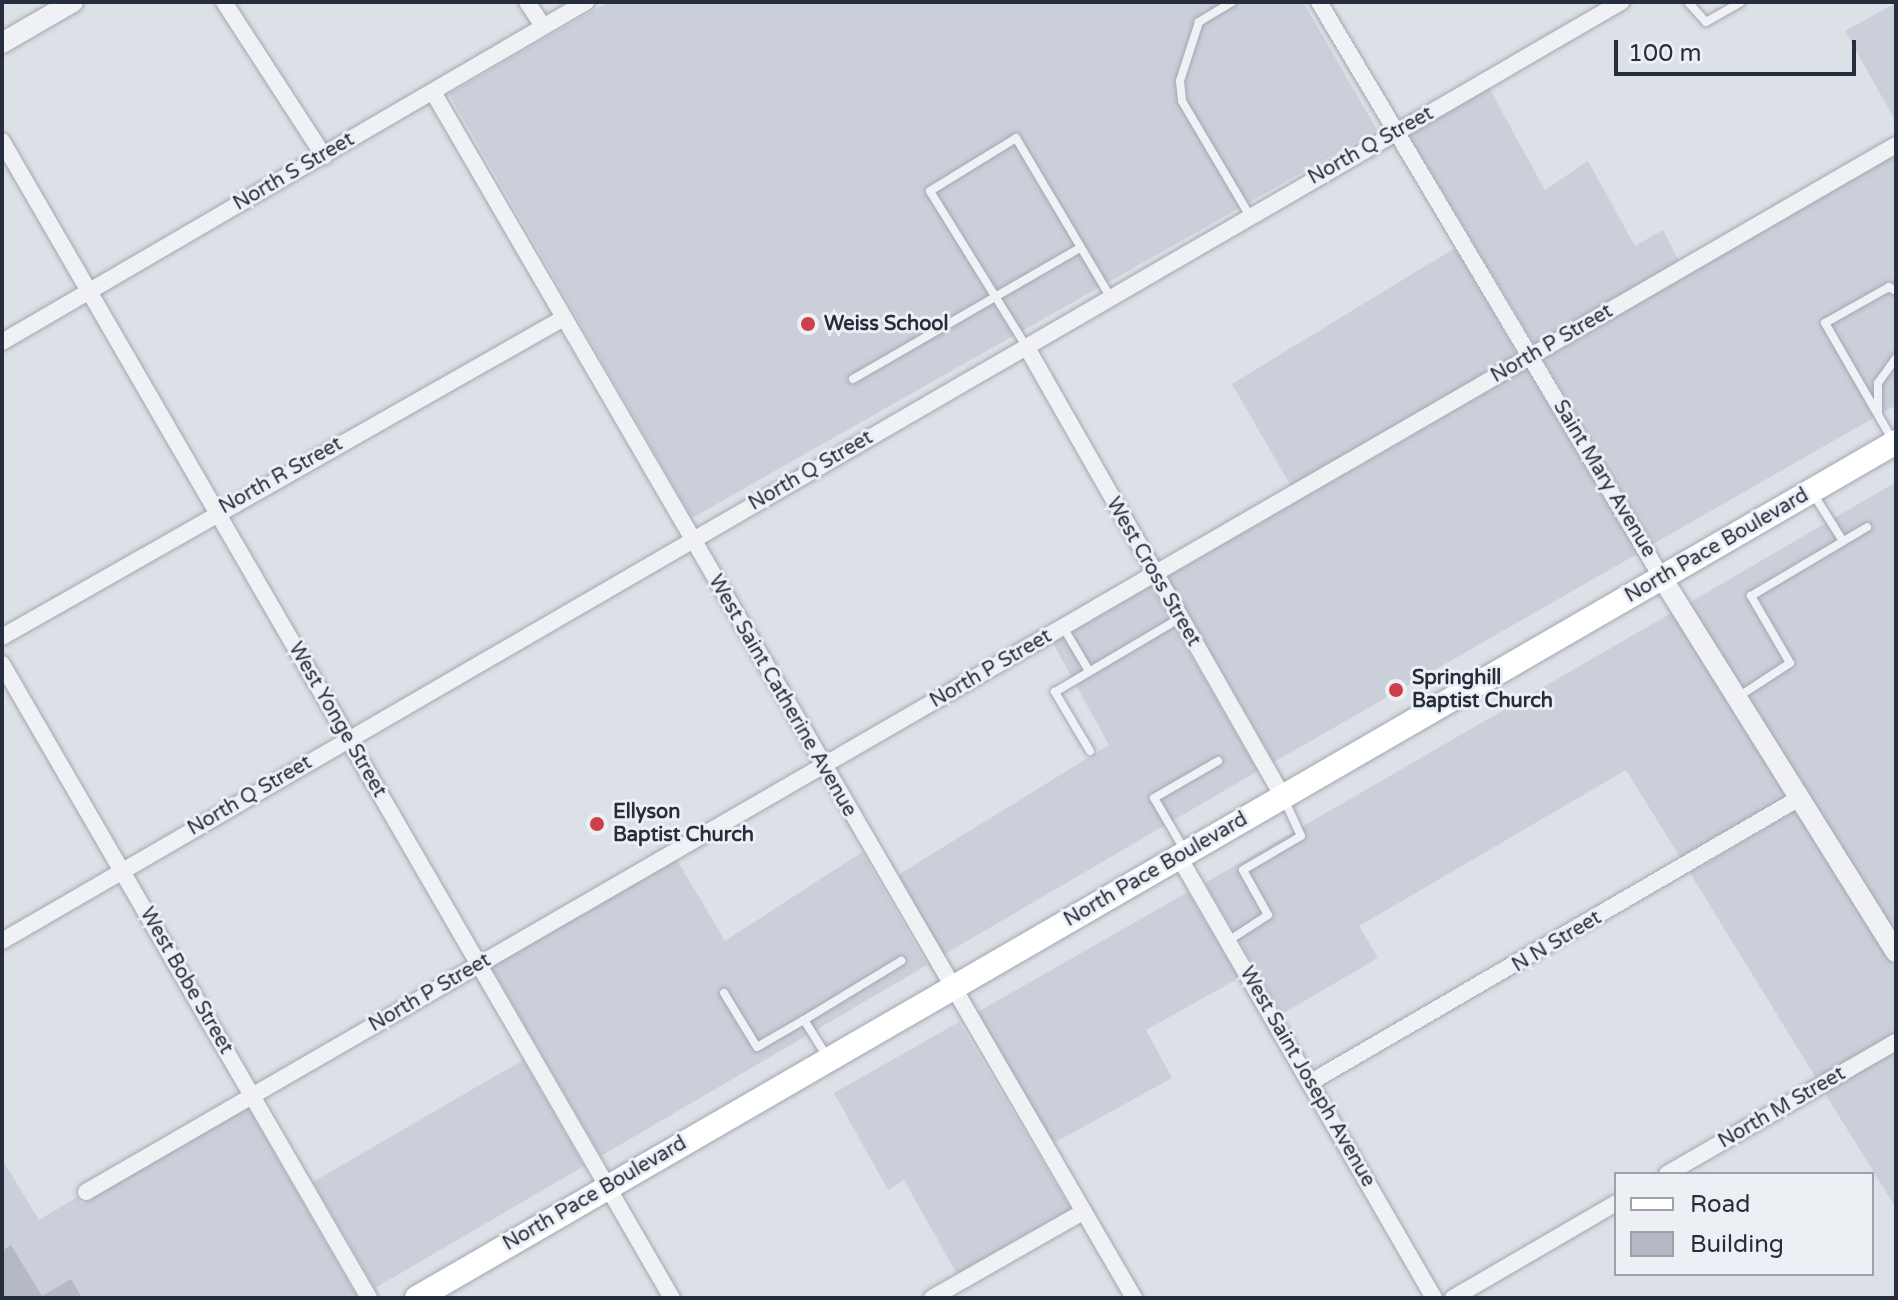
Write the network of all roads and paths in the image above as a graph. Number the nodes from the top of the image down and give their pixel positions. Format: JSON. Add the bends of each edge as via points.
{"nodes":[{"id":1,"x":73,"y":2,"type":"edge"},
{"id":2,"x":224,"y":2,"type":"edge"},
{"id":3,"x":527,"y":2,"type":"edge"},
{"id":4,"x":586,"y":2,"type":"edge"},
{"id":5,"x":1232,"y":2,"type":"edge"},
{"id":6,"x":1319,"y":2,"type":"edge"},
{"id":7,"x":1621,"y":2,"type":"edge"},
{"id":8,"x":1688,"y":2,"type":"edge"},
{"id":9,"x":1741,"y":2,"type":"edge"},
{"id":10,"x":543,"y":26,"type":"junction"},
{"id":11,"x":2,"y":43,"type":"edge"},
{"id":12,"x":433,"y":92,"type":"junction"},
{"id":13,"x":1396,"y":131,"type":"junction"},
{"id":14,"x":2,"y":141,"type":"edge"},
{"id":15,"x":1896,"y":145,"type":"edge"},
{"id":16,"x":324,"y":156,"type":"junction"},
{"id":17,"x":1250,"y":216,"type":"junction"},
{"id":18,"x":1080,"y":248,"type":"junction"},
{"id":19,"x":89,"y":290,"type":"junction"},
{"id":20,"x":1896,"y":291,"type":"edge"},
{"id":21,"x":1110,"y":296,"type":"junction"},
{"id":22,"x":995,"y":297,"type":"junction"},
{"id":23,"x":562,"y":319,"type":"junction"},
{"id":24,"x":2,"y":342,"type":"edge"},
{"id":25,"x":1026,"y":346,"type":"junction"},
{"id":26,"x":1531,"y":357,"type":"junction"},
{"id":27,"x":1896,"y":358,"type":"edge"},
{"id":28,"x":853,"y":379,"type":"dead end"},
{"id":29,"x":1878,"y":413,"type":"junction"},
{"id":30,"x":1895,"y":442,"type":"edge"},
{"id":31,"x":1812,"y":491,"type":"junction"},
{"id":32,"x":217,"y":512,"type":"junction"},
{"id":33,"x":1867,"y":527,"type":"dead end"},
{"id":34,"x":691,"y":541,"type":"junction"},
{"id":35,"x":1843,"y":541,"type":"junction"},
{"id":36,"x":1155,"y":574,"type":"junction"},
{"id":37,"x":1662,"y":578,"type":"junction"},
{"id":38,"x":1180,"y":618,"type":"junction"},
{"id":39,"x":1063,"y":627,"type":"junction"},
{"id":40,"x":2,"y":637,"type":"edge"},
{"id":41,"x":2,"y":664,"type":"edge"},
{"id":42,"x":1089,"y":671,"type":"junction"},
{"id":43,"x":1738,"y":697,"type":"junction"},
{"id":44,"x":348,"y":738,"type":"junction"},
{"id":45,"x":1090,"y":751,"type":"dead end"},
{"id":46,"x":1218,"y":761,"type":"dead end"},
{"id":47,"x":823,"y":766,"type":"junction"},
{"id":48,"x":1283,"y":797,"type":"junction"},
{"id":49,"x":1801,"y":797,"type":"junction"},
{"id":50,"x":1182,"y":855,"type":"junction"},
{"id":51,"x":123,"y":871,"type":"junction"},
{"id":52,"x":2,"y":941,"type":"edge"},
{"id":53,"x":1228,"y":941,"type":"junction"},
{"id":54,"x":1896,"y":952,"type":"edge"},
{"id":55,"x":901,"y":961,"type":"dead end"},
{"id":56,"x":478,"y":965,"type":"junction"},
{"id":57,"x":951,"y":988,"type":"junction"},
{"id":58,"x":724,"y":993,"type":"dead end"},
{"id":59,"x":804,"y":1020,"type":"junction"},
{"id":60,"x":1896,"y":1042,"type":"edge"},
{"id":61,"x":829,"y":1059,"type":"junction"},
{"id":62,"x":1311,"y":1082,"type":"junction"},
{"id":63,"x":253,"y":1095,"type":"junction"},
{"id":64,"x":1670,"y":1172,"type":"edge"},
{"id":65,"x":608,"y":1187,"type":"junction"},
{"id":66,"x":86,"y":1192,"type":"dead end"},
{"id":67,"x":1614,"y":1204,"type":"edge"},
{"id":68,"x":1083,"y":1212,"type":"junction"},
{"id":69,"x":369,"y":1298,"type":"edge"},
{"id":70,"x":417,"y":1298,"type":"edge"},
{"id":71,"x":672,"y":1298,"type":"edge"},
{"id":72,"x":932,"y":1298,"type":"edge"},
{"id":73,"x":1134,"y":1298,"type":"edge"},
{"id":74,"x":1434,"y":1298,"type":"edge"},
{"id":75,"x":1453,"y":1298,"type":"edge"}],
"edges":[{"from":1,"to":11,"type":"street"},
{"from":2,"to":16,"type":"street"},
{"from":3,"to":10,"type":"street"},
{"from":4,"to":10,"type":"street","name":"North S Street"},
{"from":5,"to":17,"type":"lane","via":[[1199,22],[1180,81],[1182,101]]},
{"from":6,"to":13,"type":"street","name":"Saint Mary Avenue"},
{"from":7,"to":13,"type":"street","name":"North Q Street"},
{"from":8,"to":9,"type":"lane","via":[[1706,22]]},
{"from":10,"to":12,"type":"street","name":"North S Street"},
{"from":12,"to":16,"type":"street","name":"North S Street"},
{"from":12,"to":23,"type":"street","name":"West Saint Catherine Avenue"},
{"from":13,"to":17,"type":"street","name":"North Q Street"},
{"from":13,"to":26,"type":"street","name":"Saint Mary Avenue"},
{"from":14,"to":19,"type":"street","name":"West Yonge Street"},
{"from":15,"to":26,"type":"street","name":"North P Street"},
{"from":16,"to":19,"type":"street","name":"North S Street"},
{"from":17,"to":21,"type":"street","name":"North Q Street"},
{"from":18,"to":21,"type":"lane"},
{"from":18,"to":22,"type":"lane"},
{"from":18,"to":22,"type":"lane","via":[[1016,138],[930,191]]},
{"from":19,"to":24,"type":"street","name":"North S Street"},
{"from":19,"to":32,"type":"street","name":"West Yonge Street"},
{"from":20,"to":29,"type":"lane","via":[[1889,287],[1825,323]]},
{"from":21,"to":25,"type":"street","name":"North Q Street"},
{"from":22,"to":25,"type":"lane"},
{"from":22,"to":28,"type":"lane"},
{"from":23,"to":32,"type":"street","name":"North R Street"},
{"from":23,"to":34,"type":"street","name":"West Saint Catherine Avenue"},
{"from":25,"to":34,"type":"street","name":"North Q Street"},
{"from":25,"to":36,"type":"street","name":"West Cross Street"},
{"from":26,"to":36,"type":"street","name":"North P Street"},
{"from":26,"to":37,"type":"street","name":"Saint Mary Avenue"},
{"from":27,"to":29,"type":"lane","via":[[1878,383]]},
{"from":29,"to":30,"type":"lane"},
{"from":30,"to":31,"type":"main road","name":"North Pace Boulevard"},
{"from":31,"to":35,"type":"lane"},
{"from":31,"to":37,"type":"main road","name":"North Pace Boulevard"},
{"from":32,"to":40,"type":"street","name":"North R Street"},
{"from":32,"to":44,"type":"street","name":"West Yonge Street"},
{"from":33,"to":35,"type":"lane"},
{"from":34,"to":44,"type":"street","name":"North Q Street"},
{"from":34,"to":47,"type":"street","name":"West Saint Catherine Avenue"},
{"from":35,"to":43,"type":"lane","via":[[1751,596],[1790,663]]},
{"from":36,"to":38,"type":"street","name":"West Cross Street"},
{"from":36,"to":39,"type":"street","name":"North P Street"},
{"from":37,"to":43,"type":"street","name":"Saint Mary Avenue"},
{"from":37,"to":48,"type":"main road","name":"North Pace Boulevard"},
{"from":38,"to":42,"type":"lane"},
{"from":38,"to":48,"type":"street","name":"West Cross Street"},
{"from":39,"to":42,"type":"lane"},
{"from":39,"to":47,"type":"street","name":"North P Street"},
{"from":41,"to":51,"type":"street","name":"West Bobe Street"},
{"from":42,"to":45,"type":"lane","via":[[1055,692]]},
{"from":43,"to":49,"type":"street","name":"Saint Mary Avenue"},
{"from":44,"to":51,"type":"street","name":"North Q Street"},
{"from":44,"to":56,"type":"street","name":"West Yonge Street"},
{"from":46,"to":50,"type":"lane","via":[[1154,798]]},
{"from":47,"to":56,"type":"street","name":"North P Street"},
{"from":47,"to":57,"type":"street","name":"West Saint Catherine Avenue"},
{"from":48,"to":50,"type":"main road","name":"North Pace Boulevard"},
{"from":48,"to":53,"type":"lane","via":[[1301,836],[1243,870],[1268,915]]},
{"from":49,"to":54,"type":"street","name":"Saint Mary Avenue"},
{"from":49,"to":62,"type":"street","name":"N N Street"},
{"from":50,"to":53,"type":"street","name":"West Saint Joseph Avenue"},
{"from":50,"to":57,"type":"main road","name":"North Pace Boulevard"},
{"from":51,"to":52,"type":"street","name":"North Q Street"},
{"from":51,"to":63,"type":"street","name":"West Bobe Street"},
{"from":53,"to":62,"type":"street","name":"West Saint Joseph Avenue"},
{"from":55,"to":59,"type":"lane"},
{"from":56,"to":63,"type":"street","name":"North P Street"},
{"from":56,"to":65,"type":"street","name":"West Yonge Street"},
{"from":57,"to":61,"type":"main road","name":"North Pace Boulevard"},
{"from":57,"to":68,"type":"street","name":"West Saint Catherine Avenue"},
{"from":58,"to":59,"type":"lane","via":[[757,1047]]},
{"from":59,"to":61,"type":"lane"},
{"from":60,"to":64,"type":"street","name":"North M Street"},
{"from":61,"to":65,"type":"main road","name":"North Pace Boulevard"},
{"from":62,"to":74,"type":"street","name":"West Saint Joseph Avenue"},
{"from":63,"to":66,"type":"street","name":"North P Street"},
{"from":63,"to":69,"type":"street","name":"West Bobe Street"},
{"from":65,"to":70,"type":"main road","name":"North Pace Boulevard"},
{"from":65,"to":71,"type":"street","name":"West Yonge Street"},
{"from":67,"to":75,"type":"street"},
{"from":68,"to":72,"type":"street"},
{"from":68,"to":73,"type":"street","name":"West Saint Catherine Avenue"}]}
